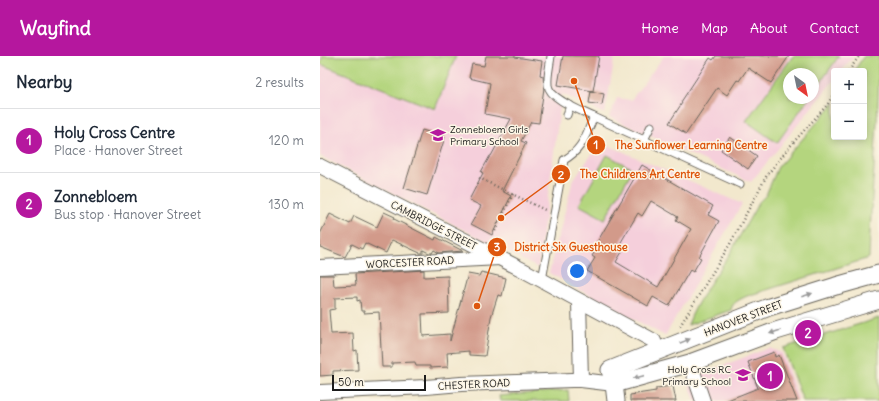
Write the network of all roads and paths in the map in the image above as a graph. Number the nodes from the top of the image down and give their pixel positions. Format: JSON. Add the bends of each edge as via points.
{"nodes":[{"id":1,"x":552,"y":56,"type":"edge"},
{"id":2,"x":860,"y":56,"type":"edge"},
{"id":3,"x":851,"y":68,"type":"edge"},
{"id":4,"x":831,"y":98,"type":"edge"},
{"id":5,"x":570,"y":105,"type":"junction"},
{"id":6,"x":567,"y":115,"type":"dead end"},
{"id":7,"x":594,"y":117,"type":"junction"},
{"id":8,"x":652,"y":126,"type":"dead end"},
{"id":9,"x":644,"y":140,"type":"junction"},
{"id":10,"x":320,"y":166,"type":"edge"},
{"id":11,"x":479,"y":178,"type":"dead end"},
{"id":12,"x":740,"y":184,"type":"dead end"},
{"id":13,"x":513,"y":194,"type":"junction"},
{"id":14,"x":554,"y":214,"type":"junction"},
{"id":15,"x":495,"y":231,"type":"dead end"},
{"id":16,"x":500,"y":258,"type":"junction"},
{"id":17,"x":320,"y":267,"type":"edge"},
{"id":18,"x":879,"y":274,"type":"edge"},
{"id":19,"x":542,"y":280,"type":"junction"},
{"id":20,"x":879,"y":300,"type":"edge"},
{"id":21,"x":579,"y":301,"type":"junction"},
{"id":22,"x":679,"y":328,"type":"dead end"},
{"id":23,"x":654,"y":340,"type":"dead end"},
{"id":24,"x":690,"y":363,"type":"junction"},
{"id":25,"x":612,"y":377,"type":"junction"},
{"id":26,"x":581,"y":380,"type":"junction"},
{"id":27,"x":330,"y":395,"type":"edge"},
{"id":28,"x":616,"y":401,"type":"edge"},
{"id":29,"x":703,"y":401,"type":"edge"}],
"edges":[{"from":1,"to":5,"type":"lane","via":[[549,88],[558,99]]},
{"from":2,"to":3,"type":"path"},
{"from":4,"to":22,"type":"path","via":[[767,175],[730,244]]},
{"from":5,"to":6,"type":"lane"},
{"from":5,"to":7,"type":"lane"},
{"from":7,"to":9,"type":"lane"},
{"from":7,"to":14,"type":"lane","via":[[580,147],[564,160]]},
{"from":8,"to":9,"type":"lane"},
{"from":9,"to":12,"type":"lane"},
{"from":10,"to":16,"type":"street","name":"CAMBRIDGE STREET"},
{"from":11,"to":13,"type":"path"},
{"from":13,"to":14,"type":"path"},
{"from":13,"to":15,"type":"path"},
{"from":14,"to":19,"type":"lane"},
{"from":16,"to":17,"type":"street","name":"WORCESTER ROAD"},
{"from":16,"to":19,"type":"street","name":"CAMBRIDGE STREET"},
{"from":25,"to":18,"type":"street","name":"HANOVER STREET","one_way":true,"via":[[769,307]]},
{"from":19,"to":21,"type":"street","name":"CAMBRIDGE STREET"},
{"from":20,"to":24,"type":"street","one_way":true,"via":[[776,331]]},
{"from":21,"to":23,"type":"street","name":"CAMBRIDGE STREET"},
{"from":21,"to":26,"type":"street"},
{"from":24,"to":25,"type":"street","one_way":true},
{"from":24,"to":29,"type":"street"},
{"from":25,"to":26,"type":"street","name":"CHESTER ROAD"},
{"from":25,"to":28,"type":"street"},
{"from":26,"to":27,"type":"street","name":"CHESTER ROAD","via":[[461,384]]}]}
